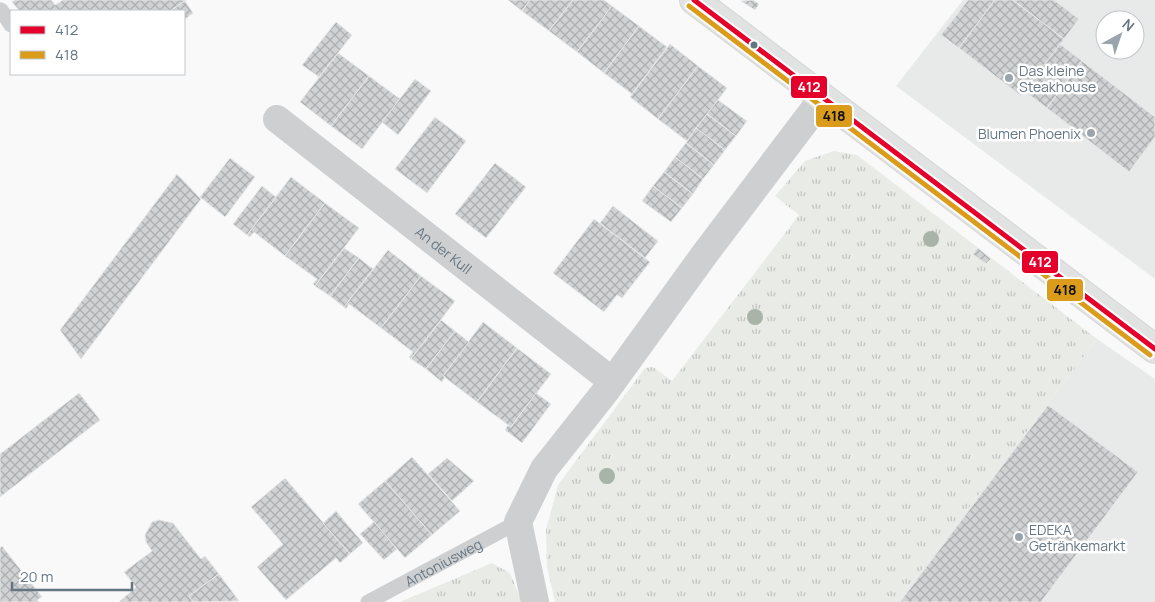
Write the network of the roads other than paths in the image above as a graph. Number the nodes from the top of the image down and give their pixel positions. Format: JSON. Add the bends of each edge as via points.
{"nodes":[{"id":1,"x":694,"y":0,"type":"edge"},
{"id":2,"x":1,"y":10,"type":"edge"},
{"id":3,"x":10,"y":24,"type":"edge"},
{"id":4,"x":822,"y":99,"type":"junction"},
{"id":5,"x":277,"y":119,"type":"dead end"},
{"id":6,"x":1155,"y":349,"type":"edge"},
{"id":7,"x":612,"y":381,"type":"junction"},
{"id":8,"x":518,"y":522,"type":"junction"},
{"id":9,"x":368,"y":602,"type":"edge"},
{"id":10,"x":535,"y":602,"type":"edge"}],
"edges":[{"from":1,"to":4,"type":"street"},
{"from":2,"to":3,"type":"lane"},
{"from":4,"to":6,"type":"street"},
{"from":4,"to":7,"type":"street"},
{"from":5,"to":7,"type":"street","name":"An der Kull"},
{"from":7,"to":8,"type":"street","via":[[544,469]]},
{"from":8,"to":9,"type":"lane","name":"Antoniusweg"},
{"from":8,"to":10,"type":"street"}]}
